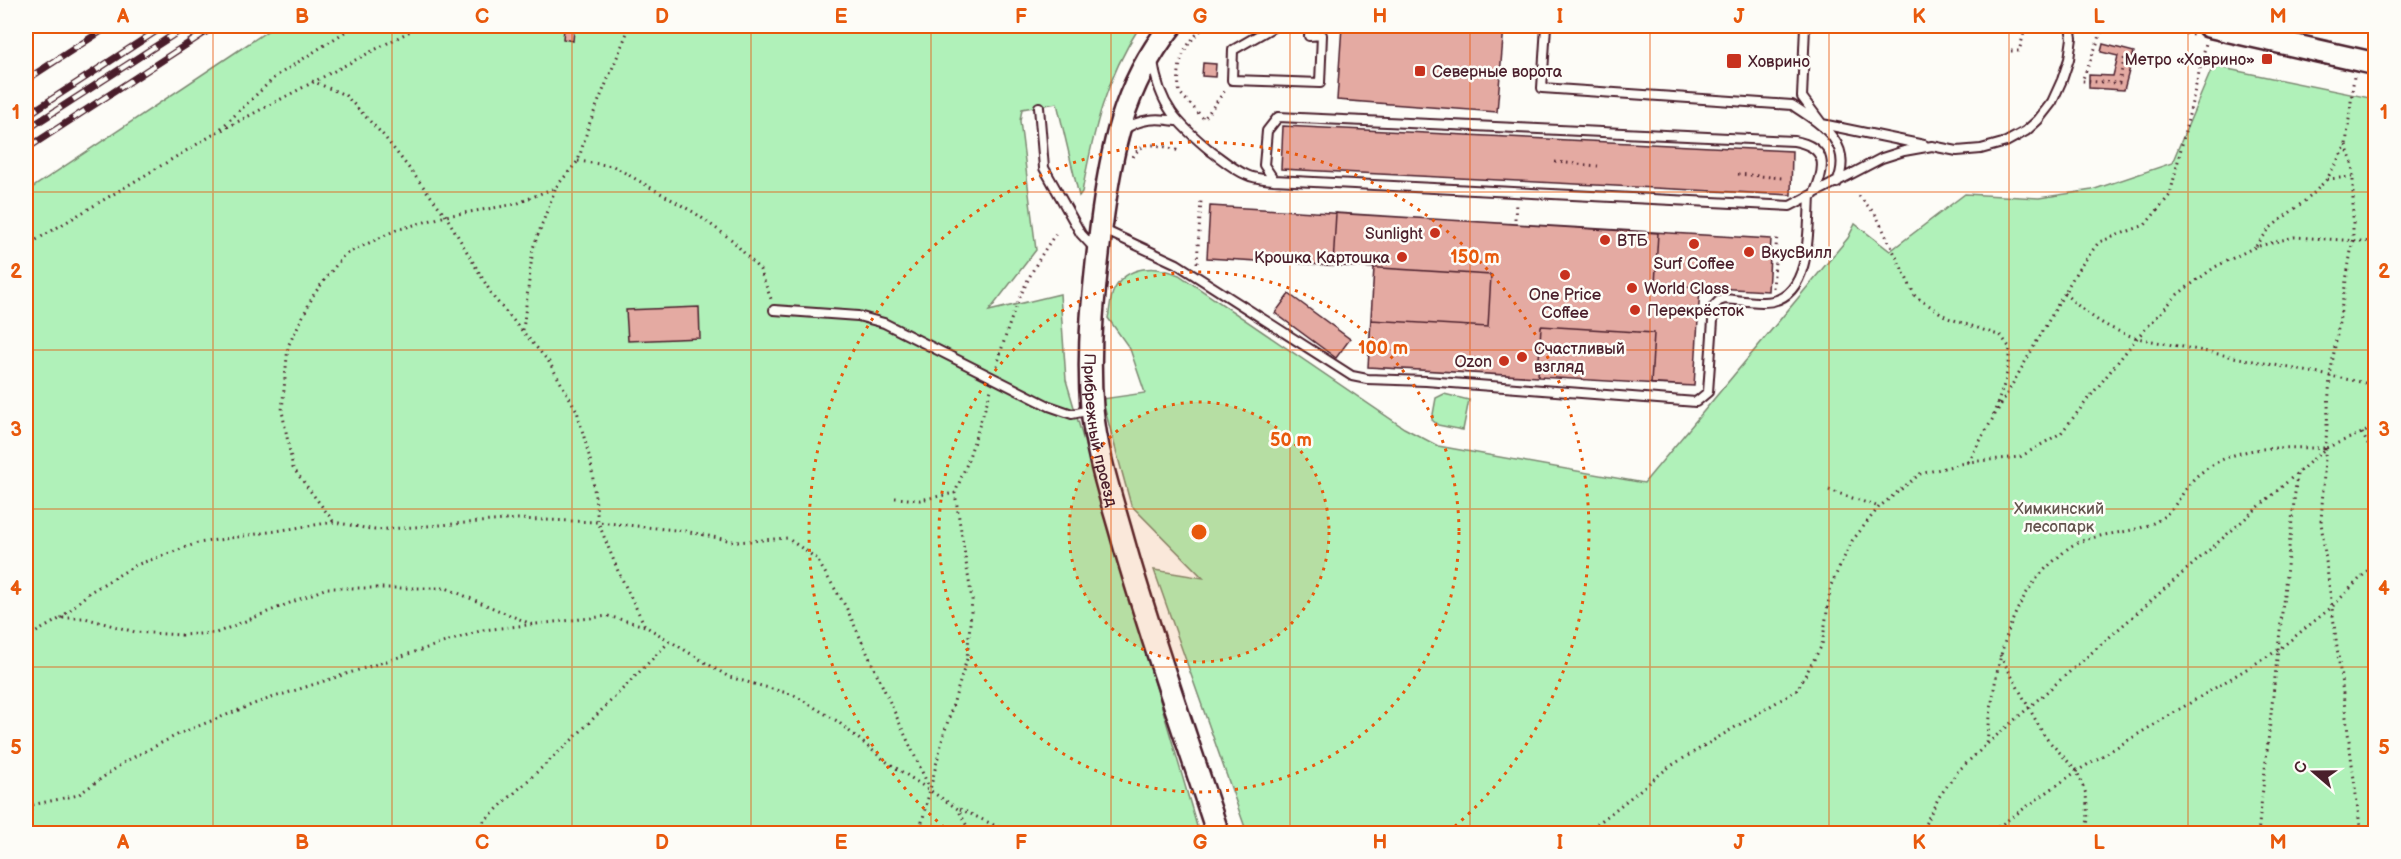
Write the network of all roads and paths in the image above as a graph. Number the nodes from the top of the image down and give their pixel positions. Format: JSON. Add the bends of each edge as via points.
{"nodes":[{"id":1,"x":354,"y":26,"type":"edge"},
{"id":2,"x":420,"y":26,"type":"edge"},
{"id":3,"x":630,"y":26,"type":"edge"},
{"id":4,"x":1171,"y":26,"type":"edge"},
{"id":5,"x":1205,"y":26,"type":"edge"},
{"id":6,"x":1275,"y":26,"type":"edge"},
{"id":7,"x":1310,"y":26,"type":"edge"},
{"id":8,"x":1546,"y":26,"type":"edge"},
{"id":9,"x":1806,"y":26,"type":"edge"},
{"id":10,"x":1952,"y":26,"type":"edge"},
{"id":11,"x":2026,"y":26,"type":"edge"},
{"id":12,"x":2070,"y":26,"type":"edge"},
{"id":13,"x":2104,"y":26,"type":"edge"},
{"id":14,"x":1974,"y":31,"type":"dead end"},
{"id":15,"x":2208,"y":32,"type":"edge"},
{"id":16,"x":2095,"y":46,"type":"junction"},
{"id":17,"x":2102,"y":48,"type":"dead end"},
{"id":18,"x":1151,"y":50,"type":"junction"},
{"id":19,"x":2011,"y":51,"type":"dead end"},
{"id":20,"x":2125,"y":55,"type":"dead end"},
{"id":21,"x":2376,"y":64,"type":"edge"},
{"id":22,"x":2355,"y":73,"type":"dead end"},
{"id":23,"x":1232,"y":80,"type":"junction"},
{"id":24,"x":312,"y":81,"type":"junction"},
{"id":25,"x":1039,"y":107,"type":"dead end"},
{"id":26,"x":1176,"y":121,"type":"junction"},
{"id":27,"x":1822,"y":124,"type":"junction"},
{"id":28,"x":216,"y":133,"type":"junction"},
{"id":29,"x":1117,"y":135,"type":"junction"},
{"id":30,"x":2346,"y":145,"type":"junction"},
{"id":31,"x":1932,"y":146,"type":"junction"},
{"id":32,"x":1179,"y":151,"type":"dead end"},
{"id":33,"x":578,"y":161,"type":"junction"},
{"id":34,"x":1555,"y":162,"type":"dead end"},
{"id":35,"x":1129,"y":165,"type":"dead end"},
{"id":36,"x":1598,"y":166,"type":"dead end"},
{"id":37,"x":1738,"y":174,"type":"dead end"},
{"id":38,"x":2353,"y":177,"type":"junction"},
{"id":39,"x":1782,"y":178,"type":"dead end"},
{"id":40,"x":2327,"y":179,"type":"junction"},
{"id":41,"x":1274,"y":180,"type":"junction"},
{"id":42,"x":1837,"y":183,"type":"junction"},
{"id":43,"x":556,"y":187,"type":"junction"},
{"id":44,"x":1812,"y":195,"type":"junction"},
{"id":45,"x":1859,"y":196,"type":"dead end"},
{"id":46,"x":1201,"y":200,"type":"dead end"},
{"id":47,"x":446,"y":216,"type":"junction"},
{"id":48,"x":1101,"y":228,"type":"junction"},
{"id":49,"x":1057,"y":232,"type":"dead end"},
{"id":50,"x":1777,"y":235,"type":"dead end"},
{"id":51,"x":2353,"y":239,"type":"junction"},
{"id":52,"x":2376,"y":242,"type":"edge"},
{"id":53,"x":26,"y":246,"type":"edge"},
{"id":54,"x":2254,"y":247,"type":"junction"},
{"id":55,"x":1098,"y":253,"type":"junction"},
{"id":56,"x":1196,"y":276,"type":"junction"},
{"id":57,"x":2064,"y":293,"type":"junction"},
{"id":58,"x":1772,"y":302,"type":"junction"},
{"id":59,"x":774,"y":310,"type":"joint"},
{"id":60,"x":523,"y":331,"type":"junction"},
{"id":61,"x":2137,"y":338,"type":"junction"},
{"id":62,"x":2330,"y":376,"type":"junction"},
{"id":63,"x":994,"y":378,"type":"junction"},
{"id":64,"x":2376,"y":385,"type":"edge"},
{"id":65,"x":1092,"y":410,"type":"junction"},
{"id":66,"x":1990,"y":423,"type":"junction"},
{"id":67,"x":2376,"y":427,"type":"edge"},
{"id":68,"x":2362,"y":433,"type":"junction"},
{"id":69,"x":2326,"y":448,"type":"junction"},
{"id":70,"x":2376,"y":460,"type":"edge"},
{"id":71,"x":1968,"y":462,"type":"junction"},
{"id":72,"x":2297,"y":473,"type":"junction"},
{"id":73,"x":1829,"y":490,"type":"dead end"},
{"id":74,"x":955,"y":493,"type":"junction"},
{"id":75,"x":894,"y":498,"type":"dead end"},
{"id":76,"x":1879,"y":507,"type":"junction"},
{"id":77,"x":334,"y":522,"type":"junction"},
{"id":78,"x":598,"y":522,"type":"junction"},
{"id":79,"x":2376,"y":562,"type":"edge"},
{"id":80,"x":2332,"y":607,"type":"junction"},
{"id":81,"x":60,"y":618,"type":"junction"},
{"id":82,"x":532,"y":624,"type":"junction"},
{"id":83,"x":645,"y":626,"type":"junction"},
{"id":84,"x":26,"y":638,"type":"edge"},
{"id":85,"x":669,"y":642,"type":"junction"},
{"id":86,"x":2278,"y":650,"type":"junction"},
{"id":87,"x":2000,"y":655,"type":"junction"},
{"id":88,"x":2028,"y":708,"type":"junction"},
{"id":89,"x":1987,"y":744,"type":"junction"},
{"id":90,"x":2077,"y":771,"type":"junction"},
{"id":91,"x":930,"y":789,"type":"junction"},
{"id":92,"x":958,"y":809,"type":"junction"},
{"id":93,"x":1590,"y":831,"type":"edge"},
{"id":94,"x":28,"y":834,"type":"edge"},
{"id":95,"x":470,"y":834,"type":"edge"},
{"id":96,"x":919,"y":834,"type":"edge"},
{"id":97,"x":971,"y":834,"type":"edge"},
{"id":98,"x":1013,"y":834,"type":"edge"},
{"id":99,"x":1218,"y":834,"type":"edge"},
{"id":100,"x":1582,"y":834,"type":"edge"},
{"id":101,"x":1920,"y":834,"type":"edge"},
{"id":102,"x":1988,"y":834,"type":"edge"},
{"id":103,"x":2084,"y":834,"type":"edge"},
{"id":104,"x":2258,"y":834,"type":"edge"},
{"id":105,"x":2361,"y":834,"type":"edge"}],
"edges":[{"from":1,"to":28,"type":"path","via":[[275,77]]},
{"from":2,"to":24,"type":"path"},
{"from":3,"to":33,"type":"path"},
{"from":4,"to":18,"type":"street","name":"Прибрежный проезд"},
{"from":5,"to":23,"type":"path","via":[[1182,56],[1179,92],[1204,119]]},
{"from":6,"to":23,"type":"lane","via":[[1233,50]]},
{"from":7,"to":23,"type":"lane","via":[[1309,36],[1322,35],[1320,83]]},
{"from":8,"to":27,"type":"lane","via":[[1542,88],[1792,105]]},
{"from":9,"to":27,"type":"lane","via":[[1802,98]]},
{"from":10,"to":14,"type":"path"},
{"from":11,"to":19,"type":"path","via":[[2019,51]]},
{"from":12,"to":31,"type":"lane","via":[[2073,38],[2062,81],[2038,120],[2006,142],[1982,149],[1957,151]]},
{"from":13,"to":16,"type":"path"},
{"from":15,"to":21,"type":"street"},
{"from":15,"to":57,"type":"path","via":[[2170,195],[2145,225],[2099,242]]},
{"from":16,"to":17,"type":"path"},
{"from":16,"to":20,"type":"path","via":[[2082,81],[2119,83]]},
{"from":18,"to":26,"type":"lane","via":[[1160,91]]},
{"from":18,"to":29,"type":"street","name":"Прибрежный проезд","via":[[1134,83]]},
{"from":22,"to":30,"type":"path"},
{"from":24,"to":28,"type":"path"},
{"from":24,"to":47,"type":"path","via":[[345,95],[384,136]]},
{"from":25,"to":55,"type":"lane","via":[[1044,168],[1081,234]]},
{"from":26,"to":29,"type":"lane","via":[[1150,119]]},
{"from":26,"to":41,"type":"lane","via":[[1236,170],[1249,177]]},
{"from":27,"to":31,"type":"lane"},
{"from":27,"to":42,"type":"lane","via":[[1840,150],[1841,174]]},
{"from":28,"to":53,"type":"path"},
{"from":29,"to":48,"type":"street","name":"Прибрежный проезд"},
{"from":30,"to":38,"type":"path"},
{"from":30,"to":40,"type":"path"},
{"from":31,"to":42,"type":"lane","via":[[1882,158]]},
{"from":32,"to":35,"type":"path","via":[[1147,145],[1136,152]]},
{"from":33,"to":43,"type":"path"},
{"from":33,"to":59,"type":"path","via":[[613,166],[695,213],[732,240],[760,270]]},
{"from":34,"to":36,"type":"path"},
{"from":37,"to":39,"type":"path"},
{"from":38,"to":40,"type":"path"},
{"from":38,"to":51,"type":"path"},
{"from":40,"to":54,"type":"path"},
{"from":41,"to":44,"type":"lane","via":[[1790,206]]},
{"from":41,"to":44,"type":"lane","via":[[1264,165],[1267,130],[1278,117],[1794,141],[1812,147],[1820,155],[1822,171]]},
{"from":42,"to":44,"type":"lane"},
{"from":43,"to":47,"type":"path","via":[[516,204]]},
{"from":43,"to":60,"type":"path","via":[[533,248]]},
{"from":44,"to":58,"type":"lane","via":[[1804,266],[1793,286]]},
{"from":45,"to":66,"type":"path","via":[[1876,215],[1915,296],[1948,318],[2001,336],[2010,348],[2006,380]]},
{"from":46,"to":56,"type":"path"},
{"from":47,"to":60,"type":"path","via":[[494,298]]},
{"from":47,"to":77,"type":"path","via":[[396,230],[344,255],[314,294],[288,346],[282,411],[293,468]]},
{"from":48,"to":55,"type":"street","name":"Прибрежный проезд"},
{"from":48,"to":56,"type":"lane"},
{"from":49,"to":63,"type":"path","via":[[1017,300]]},
{"from":50,"to":58,"type":"path"},
{"from":51,"to":52,"type":"path"},
{"from":51,"to":54,"type":"path","via":[[2294,237]]},
{"from":51,"to":62,"type":"path"},
{"from":54,"to":61,"type":"path","via":[[2215,267],[2178,294]]},
{"from":55,"to":65,"type":"street","name":"Прибрежный проезд","via":[[1091,325]]},
{"from":56,"to":58,"type":"lane","via":[[1341,371],[1359,378],[1696,402],[1708,392],[1713,312],[1717,303],[1725,299]]},
{"from":57,"to":61,"type":"path","via":[[2113,331]]},
{"from":57,"to":66,"type":"path"},
{"from":59,"to":63,"type":"lane","via":[[858,316],[884,323]]},
{"from":60,"to":78,"type":"path","via":[[549,362],[577,411],[591,463]]},
{"from":61,"to":62,"type":"path"},
{"from":61,"to":71,"type":"path","via":[[2061,433],[2020,457]]},
{"from":62,"to":64,"type":"path"},
{"from":62,"to":69,"type":"path"},
{"from":63,"to":65,"type":"lane","via":[[1072,414]]},
{"from":63,"to":74,"type":"path"},
{"from":65,"to":99,"type":"street","name":"Прибрежный проезд","via":[[1110,495],[1134,576]]},
{"from":66,"to":71,"type":"path"},
{"from":67,"to":68,"type":"path"},
{"from":68,"to":69,"type":"path"},
{"from":68,"to":70,"type":"path"},
{"from":69,"to":72,"type":"path"},
{"from":69,"to":80,"type":"path","via":[[2321,522]]},
{"from":69,"to":87,"type":"path","via":[[2238,452],[2197,477],[2163,517],[2140,529],[2115,531],[2072,545],[2039,574],[2018,605]]},
{"from":71,"to":76,"type":"path","via":[[1920,474]]},
{"from":72,"to":86,"type":"path"},
{"from":72,"to":88,"type":"path"},
{"from":73,"to":76,"type":"path"},
{"from":74,"to":75,"type":"path","via":[[920,500]]},
{"from":74,"to":91,"type":"path","via":[[972,600],[967,658]]},
{"from":76,"to":93,"type":"path","via":[[1852,541],[1831,585],[1822,645],[1797,690],[1669,767]]},
{"from":77,"to":78,"type":"path","via":[[375,530],[518,519]]},
{"from":77,"to":81,"type":"path","via":[[187,546],[136,565],[90,592]]},
{"from":78,"to":83,"type":"path"},
{"from":78,"to":91,"type":"path","via":[[685,531],[736,542],[787,538],[816,558],[846,607]]},
{"from":79,"to":80,"type":"path"},
{"from":80,"to":86,"type":"path"},
{"from":80,"to":105,"type":"path"},
{"from":81,"to":82,"type":"path","via":[[85,618],[135,632],[216,633],[327,588],[372,587],[446,588]]},
{"from":81,"to":84,"type":"path"},
{"from":82,"to":83,"type":"path","via":[[608,616]]},
{"from":82,"to":94,"type":"path","via":[[483,630],[259,702],[181,733],[126,761],[78,795],[32,805]]},
{"from":83,"to":85,"type":"path"},
{"from":85,"to":91,"type":"path","via":[[729,677],[794,695],[837,721],[884,760]]},
{"from":85,"to":95,"type":"path","via":[[575,737]]},
{"from":86,"to":90,"type":"path"},
{"from":86,"to":104,"type":"path"},
{"from":87,"to":88,"type":"path"},
{"from":87,"to":89,"type":"path"},
{"from":88,"to":89,"type":"path"},
{"from":88,"to":90,"type":"path","via":[[2044,737]]},
{"from":89,"to":101,"type":"path","via":[[1939,797]]},
{"from":90,"to":102,"type":"path"},
{"from":90,"to":103,"type":"path","via":[[2086,794],[2088,820]]},
{"from":91,"to":92,"type":"path"},
{"from":91,"to":96,"type":"path"},
{"from":92,"to":97,"type":"path"},
{"from":92,"to":98,"type":"path"},
{"from":93,"to":100,"type":"path"}]}
